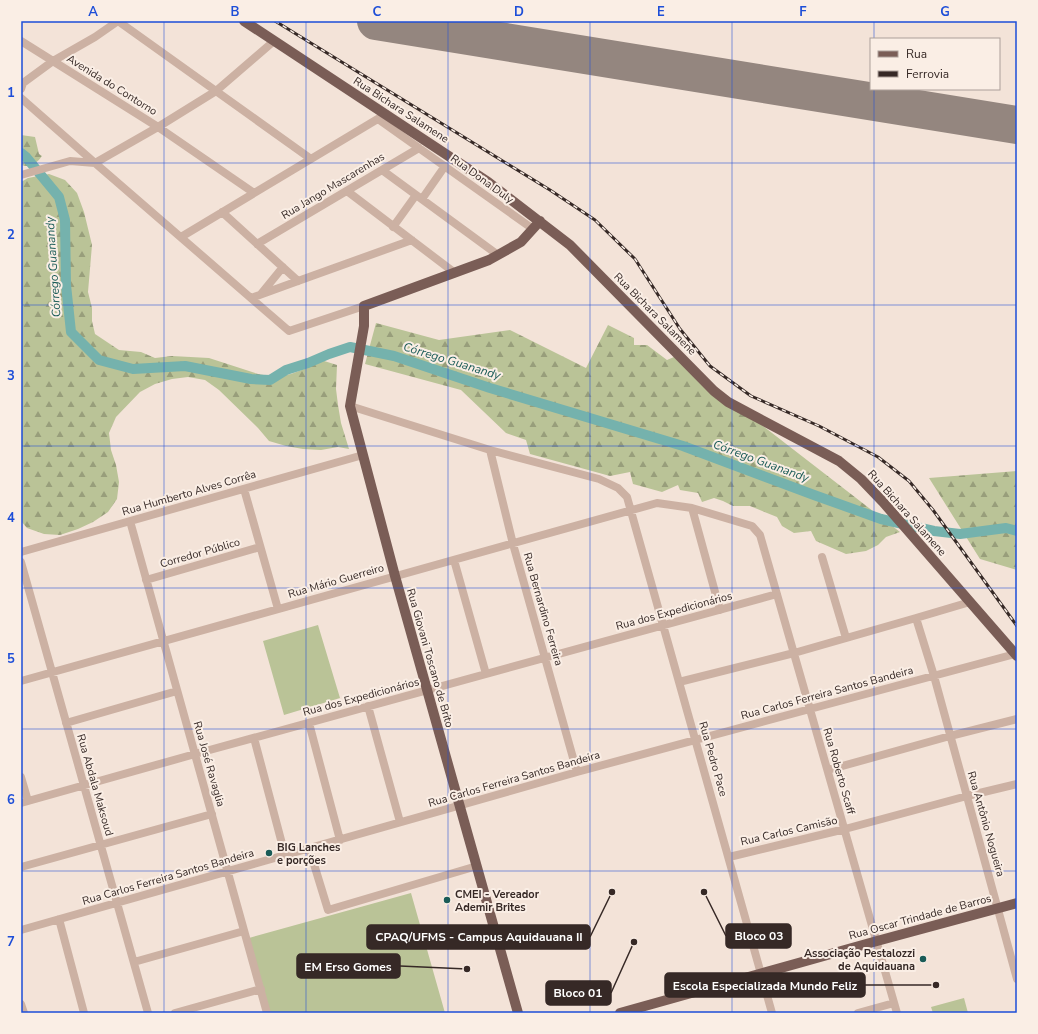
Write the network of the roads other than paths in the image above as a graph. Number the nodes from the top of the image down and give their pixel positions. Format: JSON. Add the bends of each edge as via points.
{"nodes":[{"id":1,"x":118,"y":21,"type":"edge"},
{"id":2,"x":244,"y":21,"type":"edge"},
{"id":3,"x":21,"y":41,"type":"edge"},
{"id":4,"x":274,"y":41,"type":"junction"},
{"id":5,"x":53,"y":61,"type":"junction"},
{"id":6,"x":21,"y":89,"type":"edge"},
{"id":7,"x":216,"y":91,"type":"junction"},
{"id":8,"x":21,"y":98,"type":"edge"},
{"id":9,"x":382,"y":116,"type":"junction"},
{"id":10,"x":158,"y":127,"type":"junction"},
{"id":11,"x":419,"y":148,"type":"junction"},
{"id":12,"x":311,"y":159,"type":"junction"},
{"id":13,"x":95,"y":163,"type":"junction"},
{"id":14,"x":445,"y":166,"type":"junction"},
{"id":15,"x":382,"y":170,"type":"junction"},
{"id":16,"x":21,"y":175,"type":"edge"},
{"id":17,"x":346,"y":191,"type":"junction"},
{"id":18,"x":254,"y":193,"type":"junction"},
{"id":19,"x":419,"y":197,"type":"junction"},
{"id":20,"x":222,"y":212,"type":"junction"},
{"id":21,"x":537,"y":225,"type":"junction"},
{"id":22,"x":393,"y":226,"type":"junction"},
{"id":23,"x":180,"y":237,"type":"junction"},
{"id":24,"x":412,"y":240,"type":"junction"},
{"id":25,"x":257,"y":244,"type":"junction"},
{"id":26,"x":498,"y":255,"type":"junction"},
{"id":27,"x":283,"y":267,"type":"junction"},
{"id":28,"x":455,"y":273,"type":"junction"},
{"id":29,"x":298,"y":281,"type":"junction"},
{"id":30,"x":260,"y":295,"type":"junction"},
{"id":31,"x":251,"y":298,"type":"junction"},
{"id":32,"x":364,"y":306,"type":"junction"},
{"id":33,"x":350,"y":406,"type":"junction"},
{"id":34,"x":490,"y":450,"type":"junction"},
{"id":35,"x":363,"y":455,"type":"junction"},
{"id":36,"x":244,"y":489,"type":"junction"},
{"id":37,"x":692,"y":508,"type":"junction"},
{"id":38,"x":631,"y":511,"type":"junction"},
{"id":39,"x":130,"y":521,"type":"junction"},
{"id":40,"x":513,"y":544,"type":"junction"},
{"id":41,"x":260,"y":547,"type":"junction"},
{"id":42,"x":21,"y":552,"type":"edge"},
{"id":43,"x":822,"y":557,"type":"dead end"},
{"id":44,"x":454,"y":560,"type":"junction"},
{"id":45,"x":21,"y":562,"type":"edge"},
{"id":46,"x":395,"y":576,"type":"junction"},
{"id":47,"x":146,"y":580,"type":"junction"},
{"id":48,"x":777,"y":594,"type":"junction"},
{"id":49,"x":970,"y":602,"type":"junction"},
{"id":50,"x":278,"y":609,"type":"junction"},
{"id":51,"x":720,"y":610,"type":"junction"},
{"id":52,"x":916,"y":618,"type":"junction"},
{"id":53,"x":663,"y":625,"type":"junction"},
{"id":54,"x":846,"y":638,"type":"junction"},
{"id":55,"x":163,"y":641,"type":"junction"},
{"id":56,"x":794,"y":653,"type":"junction"},
{"id":57,"x":1016,"y":655,"type":"edge"},
{"id":58,"x":545,"y":658,"type":"junction"},
{"id":59,"x":52,"y":672,"type":"junction"},
{"id":60,"x":486,"y":674,"type":"junction"},
{"id":61,"x":934,"y":676,"type":"junction"},
{"id":62,"x":21,"y":681,"type":"edge"},
{"id":63,"x":679,"y":682,"type":"junction"},
{"id":64,"x":427,"y":690,"type":"junction"},
{"id":65,"x":177,"y":691,"type":"junction"},
{"id":66,"x":368,"y":706,"type":"junction"},
{"id":67,"x":810,"y":709,"type":"junction"},
{"id":68,"x":1017,"y":719,"type":"edge"},
{"id":69,"x":66,"y":723,"type":"junction"},
{"id":70,"x":309,"y":723,"type":"junction"},
{"id":71,"x":950,"y":736,"type":"junction"},
{"id":72,"x":254,"y":738,"type":"junction"},
{"id":73,"x":696,"y":740,"type":"junction"},
{"id":74,"x":195,"y":754,"type":"junction"},
{"id":75,"x":828,"y":770,"type":"junction"},
{"id":76,"x":577,"y":772,"type":"junction"},
{"id":77,"x":21,"y":777,"type":"edge"},
{"id":78,"x":1017,"y":784,"type":"edge"},
{"id":79,"x":84,"y":786,"type":"junction"},
{"id":80,"x":967,"y":796,"type":"junction"},
{"id":81,"x":24,"y":802,"type":"edge"},
{"id":82,"x":460,"y":806,"type":"junction"},
{"id":83,"x":212,"y":814,"type":"junction"},
{"id":84,"x":400,"y":822,"type":"junction"},
{"id":85,"x":845,"y":829,"type":"junction"},
{"id":86,"x":340,"y":840,"type":"junction"},
{"id":87,"x":101,"y":845,"type":"junction"},
{"id":88,"x":309,"y":848,"type":"junction"},
{"id":89,"x":285,"y":855,"type":"junction"},
{"id":90,"x":729,"y":857,"type":"junction"},
{"id":91,"x":477,"y":866,"type":"junction"},
{"id":92,"x":21,"y":867,"type":"edge"},
{"id":93,"x":228,"y":871,"type":"junction"},
{"id":94,"x":117,"y":903,"type":"junction"},
{"id":95,"x":1017,"y":903,"type":"edge"},
{"id":96,"x":998,"y":908,"type":"junction"},
{"id":97,"x":58,"y":919,"type":"junction"},
{"id":98,"x":21,"y":930,"type":"edge"},
{"id":99,"x":244,"y":931,"type":"junction"},
{"id":100,"x":877,"y":941,"type":"junction"},
{"id":101,"x":134,"y":962,"type":"junction"},
{"id":102,"x":761,"y":974,"type":"junction"},
{"id":103,"x":1017,"y":979,"type":"edge"},
{"id":104,"x":261,"y":989,"type":"junction"},
{"id":105,"x":894,"y":1003,"type":"junction"},
{"id":106,"x":21,"y":1004,"type":"edge"},
{"id":107,"x":200,"y":1010,"type":"edge"},
{"id":108,"x":642,"y":1010,"type":"edge"},
{"id":109,"x":24,"y":1013,"type":"edge"},
{"id":110,"x":84,"y":1013,"type":"edge"},
{"id":111,"x":148,"y":1013,"type":"edge"},
{"id":112,"x":174,"y":1013,"type":"edge"},
{"id":113,"x":267,"y":1013,"type":"edge"},
{"id":114,"x":518,"y":1013,"type":"edge"},
{"id":115,"x":620,"y":1013,"type":"edge"},
{"id":116,"x":772,"y":1013,"type":"edge"},
{"id":117,"x":858,"y":1013,"type":"edge"},
{"id":118,"x":898,"y":1013,"type":"edge"}],
"edges":[{"from":1,"to":5,"type":"street"},
{"from":1,"to":7,"type":"street"},
{"from":2,"to":4,"type":"main road","name":"Rua Bichara Salamene"},
{"from":3,"to":5,"type":"street","name":"Avenida do Contorno"},
{"from":4,"to":7,"type":"street"},
{"from":4,"to":9,"type":"main road","name":"Rua Bichara Salamene"},
{"from":5,"to":6,"type":"street","name":"Avenida do Contorno","via":[[23,83]]},
{"from":5,"to":10,"type":"street","name":"Avenida do Contorno"},
{"from":7,"to":10,"type":"street"},
{"from":7,"to":12,"type":"street"},
{"from":8,"to":13,"type":"street"},
{"from":9,"to":11,"type":"street","name":"Rua Dona Duly"},
{"from":9,"to":12,"type":"street"},
{"from":9,"to":21,"type":"main road","name":"Rua Bichara Salamene","via":[[488,182]]},
{"from":10,"to":13,"type":"street","name":"Avenida do Contorno"},
{"from":10,"to":18,"type":"street"},
{"from":11,"to":14,"type":"street","name":"Rua Dona Duly"},
{"from":11,"to":15,"type":"street","name":"Rua Jango Mascarenhas"},
{"from":12,"to":18,"type":"street"},
{"from":13,"to":16,"type":"street","via":[[70,161]]},
{"from":13,"to":23,"type":"street"},
{"from":14,"to":19,"type":"street"},
{"from":14,"to":21,"type":"street","name":"Rua Dona Duly"},
{"from":15,"to":17,"type":"street","name":"Rua Jango Mascarenhas"},
{"from":15,"to":19,"type":"street"},
{"from":17,"to":22,"type":"street"},
{"from":17,"to":25,"type":"street","name":"Rua Jango Mascarenhas"},
{"from":18,"to":20,"type":"street"},
{"from":19,"to":22,"type":"street"},
{"from":19,"to":26,"type":"street"},
{"from":20,"to":23,"type":"street"},
{"from":20,"to":25,"type":"street"},
{"from":21,"to":26,"type":"main road","via":[[521,242]]},
{"from":21,"to":49,"type":"main road","name":"Rua Bichara Salamene","via":[[570,245],[719,395],[839,461],[862,479]]},
{"from":22,"to":24,"type":"street"},
{"from":23,"to":31,"type":"street"},
{"from":24,"to":28,"type":"street"},
{"from":24,"to":29,"type":"street"},
{"from":25,"to":27,"type":"street"},
{"from":26,"to":28,"type":"main road"},
{"from":27,"to":29,"type":"street"},
{"from":27,"to":30,"type":"street"},
{"from":28,"to":32,"type":"main road"},
{"from":29,"to":30,"type":"street"},
{"from":30,"to":31,"type":"street"},
{"from":31,"to":32,"type":"street","via":[[289,331]]},
{"from":32,"to":33,"type":"main road","name":"Rua Giovani Toscano de Brito","via":[[364,329]]},
{"from":33,"to":34,"type":"street","name":"Rua Pedro Pace"},
{"from":33,"to":35,"type":"main road","name":"Rua Giovani Toscano de Brito"},
{"from":34,"to":38,"type":"street","name":"Rua Pedro Pace","via":[[599,479],[618,488],[627,497]]},
{"from":34,"to":40,"type":"street","name":"Rua Bernardino Ferreira"},
{"from":35,"to":36,"type":"street","name":"Rua Humberto Alves Corrêa"},
{"from":35,"to":46,"type":"main road","name":"Rua Giovani Toscano de Brito"},
{"from":36,"to":39,"type":"street","name":"Rua Humberto Alves Corrêa"},
{"from":36,"to":41,"type":"street"},
{"from":37,"to":38,"type":"street","name":"Rua Mário Guerreiro","via":[[657,503]]},
{"from":37,"to":48,"type":"street","name":"Rua Roberto Scaff","via":[[752,526],[760,535]]},
{"from":37,"to":51,"type":"street"},
{"from":38,"to":40,"type":"street","name":"Rua Mário Guerreiro"},
{"from":38,"to":53,"type":"street","name":"Rua Pedro Pace"},
{"from":39,"to":42,"type":"street","name":"Rua Humberto Alves Corrêa"},
{"from":39,"to":47,"type":"street","name":"Rua José Ravaglia"},
{"from":40,"to":44,"type":"street","name":"Rua Mário Guerreiro"},
{"from":40,"to":58,"type":"street","name":"Rua Bernardino Ferreira"},
{"from":41,"to":47,"type":"street","name":"Corredor Público"},
{"from":41,"to":50,"type":"street"},
{"from":43,"to":54,"type":"street"},
{"from":44,"to":46,"type":"street","name":"Rua Mário Guerreiro"},
{"from":44,"to":60,"type":"street"},
{"from":45,"to":59,"type":"street","name":"Rua Abdala Maksoud"},
{"from":46,"to":50,"type":"street","name":"Rua Mário Guerreiro"},
{"from":46,"to":64,"type":"main road","name":"Rua Giovani Toscano de Brito"},
{"from":47,"to":55,"type":"street","name":"Rua José Ravaglia"},
{"from":48,"to":51,"type":"street","name":"Rua dos Expedicionários"},
{"from":48,"to":56,"type":"street","name":"Rua Roberto Scaff"},
{"from":49,"to":52,"type":"street"},
{"from":49,"to":57,"type":"main road","name":"Rua Bichara Salamene"},
{"from":50,"to":55,"type":"street","name":"Rua Mário Guerreiro"},
{"from":51,"to":53,"type":"street","name":"Rua dos Expedicionários"},
{"from":52,"to":54,"type":"street"},
{"from":52,"to":61,"type":"street","name":"Rua Antônio Nogueira"},
{"from":53,"to":58,"type":"street","name":"Rua dos Expedicionários"},
{"from":53,"to":63,"type":"street","name":"Rua Pedro Pace"},
{"from":54,"to":56,"type":"street"},
{"from":55,"to":59,"type":"street","name":"Rua Mário Guerreiro"},
{"from":55,"to":65,"type":"street","name":"Rua José Ravaglia"},
{"from":56,"to":63,"type":"street"},
{"from":56,"to":67,"type":"street","name":"Rua Roberto Scaff"},
{"from":57,"to":61,"type":"street","name":"Rua Carlos Ferreira Santos Bandeira"},
{"from":58,"to":60,"type":"street","name":"Rua dos Expedicionários"},
{"from":58,"to":76,"type":"street","name":"Rua Bernardino Ferreira"},
{"from":59,"to":62,"type":"street","name":"Rua Mário Guerreiro"},
{"from":59,"to":69,"type":"street","name":"Rua Abdala Maksoud"},
{"from":60,"to":64,"type":"street","name":"Rua dos Expedicionários"},
{"from":61,"to":67,"type":"street","name":"Rua Carlos Ferreira Santos Bandeira"},
{"from":61,"to":71,"type":"street","name":"Rua Antônio Nogueira"},
{"from":63,"to":73,"type":"street","name":"Rua Pedro Pace"},
{"from":64,"to":66,"type":"street","name":"Rua dos Expedicionários"},
{"from":64,"to":82,"type":"main road","name":"Rua Giovani Toscano de Brito"},
{"from":65,"to":69,"type":"street"},
{"from":65,"to":74,"type":"street","name":"Rua José Ravaglia"},
{"from":66,"to":70,"type":"street","name":"Rua dos Expedicionários"},
{"from":66,"to":84,"type":"street"},
{"from":67,"to":73,"type":"street","name":"Rua Carlos Ferreira Santos Bandeira"},
{"from":67,"to":75,"type":"street","name":"Rua Roberto Scaff"},
{"from":68,"to":71,"type":"street"},
{"from":69,"to":79,"type":"street","name":"Rua Abdala Maksoud"},
{"from":70,"to":72,"type":"street","name":"Rua dos Expedicionários"},
{"from":70,"to":86,"type":"street"},
{"from":71,"to":75,"type":"street"},
{"from":71,"to":80,"type":"street","name":"Rua Antônio Nogueira"},
{"from":72,"to":74,"type":"street","name":"Rua dos Expedicionários"},
{"from":72,"to":89,"type":"street"},
{"from":73,"to":76,"type":"street","name":"Rua Carlos Ferreira Santos Bandeira"},
{"from":73,"to":90,"type":"street","name":"Rua Pedro Pace"},
{"from":74,"to":79,"type":"street","name":"Rua dos Expedicionários"},
{"from":74,"to":83,"type":"street","name":"Rua José Ravaglia"},
{"from":75,"to":85,"type":"street","name":"Rua Roberto Scaff"},
{"from":76,"to":82,"type":"street","name":"Rua Carlos Ferreira Santos Bandeira"},
{"from":77,"to":81,"type":"street"},
{"from":78,"to":80,"type":"street","name":"Rua Carlos Camisão"},
{"from":79,"to":81,"type":"street","name":"Rua dos Expedicionários"},
{"from":79,"to":87,"type":"street","name":"Rua Abdala Maksoud"},
{"from":80,"to":85,"type":"street","name":"Rua Carlos Camisão"},
{"from":80,"to":96,"type":"street","name":"Rua Antônio Nogueira"},
{"from":82,"to":84,"type":"street","name":"Rua Carlos Ferreira Santos Bandeira"},
{"from":82,"to":91,"type":"main road","name":"Rua Giovani Toscano de Brito"},
{"from":83,"to":87,"type":"street"},
{"from":83,"to":93,"type":"street","name":"Rua José Ravaglia"},
{"from":84,"to":86,"type":"street","name":"Rua Carlos Ferreira Santos Bandeira"},
{"from":85,"to":90,"type":"street","name":"Rua Carlos Camisão"},
{"from":85,"to":100,"type":"street","name":"Rua Roberto Scaff"},
{"from":86,"to":88,"type":"street","name":"Rua Carlos Ferreira Santos Bandeira"},
{"from":87,"to":92,"type":"street"},
{"from":87,"to":94,"type":"street","name":"Rua Abdala Maksoud"},
{"from":88,"to":89,"type":"street","name":"Rua Carlos Ferreira Santos Bandeira"},
{"from":88,"to":91,"type":"street","via":[[328,910]]},
{"from":89,"to":93,"type":"street","name":"Rua Carlos Ferreira Santos Bandeira"},
{"from":90,"to":102,"type":"street","name":"Rua Pedro Pace"},
{"from":91,"to":114,"type":"main road","name":"Rua Giovani Toscano de Brito"},
{"from":93,"to":94,"type":"street","name":"Rua Carlos Ferreira Santos Bandeira"},
{"from":93,"to":99,"type":"street","name":"Rua José Ravaglia"},
{"from":94,"to":97,"type":"street","name":"Rua Carlos Ferreira Santos Bandeira"},
{"from":94,"to":101,"type":"street","name":"Rua Abdala Maksoud"},
{"from":95,"to":96,"type":"main road","name":"Rua Oscar Trindade de Barros"},
{"from":96,"to":100,"type":"main road","name":"Rua Oscar Trindade de Barros"},
{"from":96,"to":103,"type":"street","name":"Rua Antônio Nogueira"},
{"from":97,"to":98,"type":"street","name":"Rua Carlos Ferreira Santos Bandeira"},
{"from":97,"to":110,"type":"street"},
{"from":99,"to":101,"type":"street"},
{"from":99,"to":104,"type":"street","name":"Rua José Ravaglia"},
{"from":100,"to":102,"type":"main road","name":"Rua Oscar Trindade de Barros"},
{"from":100,"to":105,"type":"street","name":"Rua Roberto Scaff"},
{"from":101,"to":111,"type":"street","name":"Rua Abdala Maksoud"},
{"from":102,"to":108,"type":"main road","name":"Rua Oscar Trindade de Barros"},
{"from":102,"to":116,"type":"street","name":"Rua Pedro Pace"},
{"from":104,"to":107,"type":"street"},
{"from":104,"to":113,"type":"street","name":"Rua José Ravaglia"},
{"from":105,"to":117,"type":"street"},
{"from":105,"to":118,"type":"street","name":"Rua Roberto Scaff"},
{"from":106,"to":109,"type":"street"},
{"from":107,"to":112,"type":"street"},
{"from":108,"to":115,"type":"main road","name":"Rua Oscar Trindade de Barros"}]}
